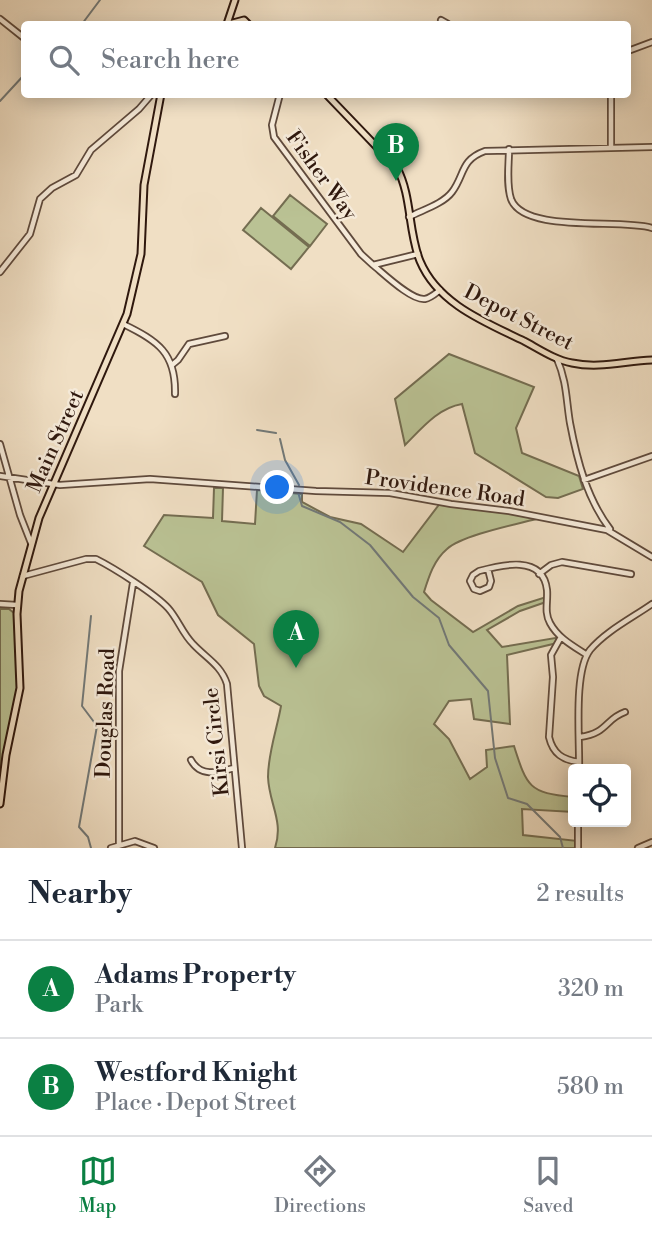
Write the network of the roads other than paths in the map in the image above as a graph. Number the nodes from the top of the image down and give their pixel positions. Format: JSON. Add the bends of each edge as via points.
{"nodes":[{"id":1,"x":236,"y":0,"type":"edge"},
{"id":2,"x":243,"y":18,"type":"edge"},
{"id":3,"x":0,"y":19,"type":"edge"},
{"id":4,"x":229,"y":21,"type":"edge"},
{"id":5,"x":21,"y":36,"type":"edge"},
{"id":6,"x":652,"y":42,"type":"edge"},
{"id":7,"x":631,"y":50,"type":"edge"},
{"id":8,"x":149,"y":98,"type":"edge"},
{"id":9,"x":160,"y":98,"type":"edge"},
{"id":10,"x":279,"y":98,"type":"edge"},
{"id":11,"x":330,"y":98,"type":"edge"},
{"id":12,"x":611,"y":98,"type":"edge"},
{"id":13,"x":652,"y":147,"type":"edge"},
{"id":14,"x":611,"y":148,"type":"junction"},
{"id":15,"x":509,"y":149,"type":"junction"},
{"id":16,"x":409,"y":217,"type":"junction"},
{"id":17,"x":652,"y":228,"type":"edge"},
{"id":18,"x":418,"y":254,"type":"junction"},
{"id":19,"x":373,"y":265,"type":"junction"},
{"id":20,"x":0,"y":272,"type":"edge"},
{"id":21,"x":440,"y":290,"type":"junction"},
{"id":22,"x":123,"y":324,"type":"junction"},
{"id":23,"x":225,"y":336,"type":"dead end"},
{"id":24,"x":557,"y":358,"type":"junction"},
{"id":25,"x":652,"y":360,"type":"edge"},
{"id":26,"x":172,"y":365,"type":"junction"},
{"id":27,"x":174,"y":394,"type":"dead end"},
{"id":28,"x":0,"y":444,"type":"edge"},
{"id":29,"x":652,"y":456,"type":"edge"},
{"id":30,"x":0,"y":476,"type":"edge"},
{"id":31,"x":10,"y":478,"type":"junction"},
{"id":32,"x":584,"y":480,"type":"junction"},
{"id":33,"x":55,"y":484,"type":"junction"},
{"id":34,"x":601,"y":517,"type":"junction"},
{"id":35,"x":593,"y":528,"type":"junction"},
{"id":36,"x":611,"y":531,"type":"junction"},
{"id":37,"x":31,"y":543,"type":"junction"},
{"id":38,"x":652,"y":557,"type":"edge"},
{"id":39,"x":488,"y":569,"type":"junction"},
{"id":40,"x":539,"y":573,"type":"junction"},
{"id":41,"x":631,"y":574,"type":"dead end"},
{"id":42,"x":23,"y":576,"type":"junction"},
{"id":43,"x":133,"y":583,"type":"junction"},
{"id":44,"x":0,"y":604,"type":"edge"},
{"id":45,"x":652,"y":604,"type":"edge"},
{"id":46,"x":17,"y":605,"type":"junction"},
{"id":47,"x":561,"y":638,"type":"junction"},
{"id":48,"x":587,"y":655,"type":"junction"},
{"id":49,"x":625,"y":712,"type":"dead end"},
{"id":50,"x":580,"y":737,"type":"junction"},
{"id":51,"x":191,"y":760,"type":"dead end"},
{"id":52,"x":579,"y":762,"type":"joint"},
{"id":53,"x":234,"y":768,"type":"junction"},
{"id":54,"x":0,"y":804,"type":"edge"},
{"id":55,"x":578,"y":827,"type":"edge"},
{"id":56,"x":652,"y":842,"type":"edge"},
{"id":57,"x":119,"y":845,"type":"junction"},
{"id":58,"x":111,"y":848,"type":"edge"},
{"id":59,"x":154,"y":848,"type":"edge"},
{"id":60,"x":242,"y":848,"type":"edge"},
{"id":61,"x":578,"y":848,"type":"edge"},
{"id":62,"x":638,"y":848,"type":"edge"}],
"edges":[{"from":1,"to":2,"type":"main road"},
{"from":1,"to":4,"type":"main road"},
{"from":3,"to":5,"type":"street"},
{"from":6,"to":7,"type":"street"},
{"from":8,"to":20,"type":"street","via":[[91,150],[76,175],[40,198],[30,234]]},
{"from":9,"to":22,"type":"main road","name":"Main Street","via":[[144,186],[141,254]]},
{"from":10,"to":19,"type":"street","name":"Fisher Way","via":[[274,136]]},
{"from":11,"to":16,"type":"main road","name":"Depot Street","via":[[395,166]]},
{"from":12,"to":14,"type":"street"},
{"from":13,"to":14,"type":"street"},
{"from":14,"to":15,"type":"street"},
{"from":15,"to":16,"type":"street","via":[[474,156],[449,195]]},
{"from":15,"to":17,"type":"street","via":[[510,195],[523,212],[571,222]]},
{"from":16,"to":18,"type":"main road","name":"Depot Street"},
{"from":18,"to":19,"type":"street"},
{"from":18,"to":21,"type":"main road","name":"Depot Street"},
{"from":19,"to":21,"type":"street","name":"Fisher Way","via":[[420,299]]},
{"from":21,"to":24,"type":"main road","name":"Depot Street","via":[[472,314]]},
{"from":22,"to":26,"type":"street","via":[[157,343]]},
{"from":22,"to":33,"type":"main road","name":"Main Street"},
{"from":23,"to":26,"type":"street","via":[[189,344]]},
{"from":24,"to":25,"type":"main road","name":"Depot Street","via":[[591,365]]},
{"from":24,"to":32,"type":"street"},
{"from":26,"to":27,"type":"street"},
{"from":28,"to":31,"type":"street"},
{"from":29,"to":32,"type":"street"},
{"from":30,"to":31,"type":"street","name":"Providence Road"},
{"from":31,"to":33,"type":"street","name":"Providence Road"},
{"from":31,"to":37,"type":"street"},
{"from":32,"to":34,"type":"street"},
{"from":33,"to":35,"type":"street","name":"Providence Road","via":[[150,480],[390,493]]},
{"from":33,"to":37,"type":"main road","name":"Main Street"},
{"from":34,"to":35,"type":"street"},
{"from":34,"to":36,"type":"street"},
{"from":35,"to":36,"type":"street","name":"Providence Road"},
{"from":36,"to":38,"type":"street","name":"Providence Road"},
{"from":37,"to":42,"type":"main road","name":"Main Street"},
{"from":39,"to":39,"type":"street","via":[[489,587],[480,592],[474,589],[473,575]]},
{"from":39,"to":40,"type":"street","via":[[516,563]]},
{"from":40,"to":41,"type":"street","via":[[562,562]]},
{"from":40,"to":47,"type":"street","via":[[546,587],[548,618]]},
{"from":42,"to":43,"type":"street","name":"Kirsi Circle","via":[[94,558]]},
{"from":42,"to":46,"type":"main road","name":"Main Street"},
{"from":43,"to":53,"type":"street","name":"Kirsi Circle","via":[[165,605],[185,636],[225,675]]},
{"from":43,"to":57,"type":"street","name":"Douglas Road","via":[[119,671]]},
{"from":44,"to":46,"type":"street"},
{"from":45,"to":48,"type":"street"},
{"from":46,"to":54,"type":"main road","name":"Main Street","via":[[19,696]]},
{"from":47,"to":48,"type":"street"},
{"from":47,"to":52,"type":"street","via":[[551,655],[549,737],[560,756]]},
{"from":48,"to":50,"type":"street","via":[[580,682]]},
{"from":49,"to":50,"type":"street","via":[[597,733]]},
{"from":50,"to":52,"type":"street"},
{"from":51,"to":53,"type":"street","via":[[204,772]]},
{"from":53,"to":60,"type":"street","name":"Kirsi Circle"},
{"from":55,"to":61,"type":"street"},
{"from":56,"to":62,"type":"street"},
{"from":57,"to":58,"type":"street"},
{"from":57,"to":59,"type":"street","via":[[138,842]]}]}
